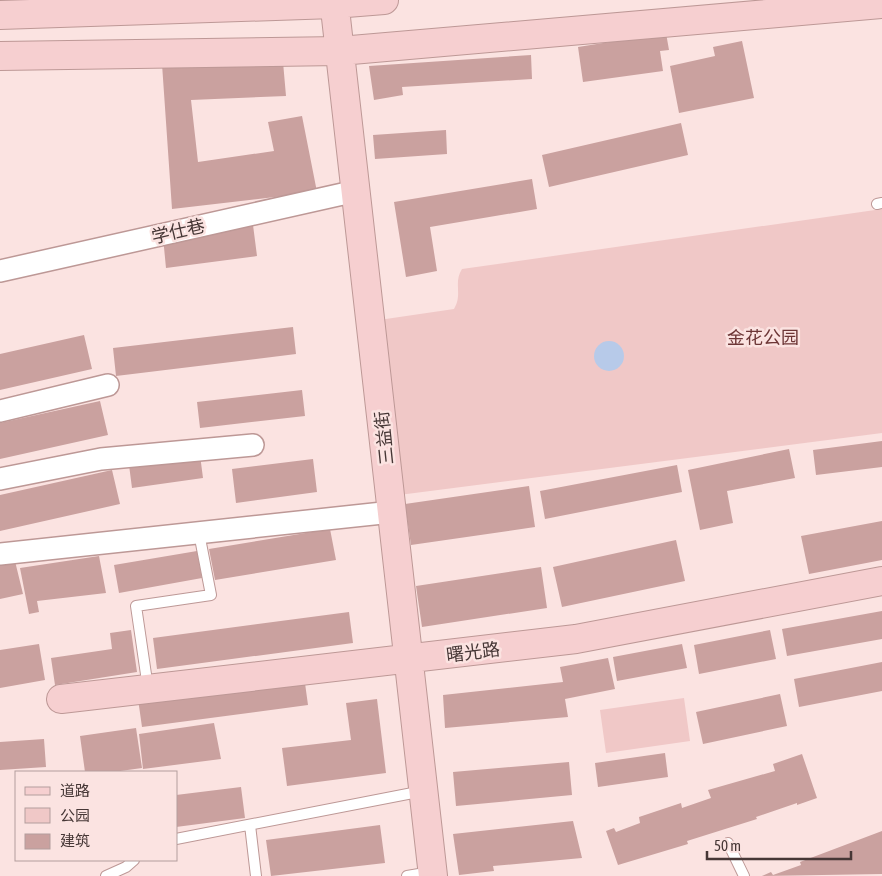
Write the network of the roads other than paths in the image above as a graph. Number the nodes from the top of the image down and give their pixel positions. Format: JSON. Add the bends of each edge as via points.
{"nodes":[{"id":1,"x":384,"y":0,"type":"edge"},
{"id":2,"x":334,"y":2,"type":"edge"},
{"id":3,"x":882,"y":4,"type":"edge"},
{"id":4,"x":0,"y":15,"type":"edge"},
{"id":5,"x":340,"y":51,"type":"junction"},
{"id":6,"x":0,"y":56,"type":"edge"},
{"id":7,"x":356,"y":191,"type":"junction"},
{"id":8,"x":0,"y":272,"type":"edge"},
{"id":9,"x":108,"y":385,"type":"dead end"},
{"id":10,"x":0,"y":411,"type":"edge"},
{"id":11,"x":253,"y":445,"type":"dead end"},
{"id":12,"x":0,"y":479,"type":"edge"},
{"id":13,"x":392,"y":512,"type":"junction"},
{"id":14,"x":200,"y":533,"type":"junction"},
{"id":15,"x":0,"y":554,"type":"edge"},
{"id":16,"x":882,"y":581,"type":"edge"},
{"id":17,"x":407,"y":659,"type":"junction"},
{"id":18,"x":148,"y":688,"type":"junction"},
{"id":19,"x":61,"y":699,"type":"dead end"},
{"id":20,"x":424,"y":791,"type":"junction"},
{"id":21,"x":250,"y":825,"type":"junction"},
{"id":22,"x":178,"y":840,"type":"edge"},
{"id":23,"x":728,"y":843,"type":"dead end"},
{"id":24,"x":133,"y":861,"type":"edge"},
{"id":25,"x":425,"y":875,"type":"edge"},
{"id":26,"x":106,"y":876,"type":"edge"},
{"id":27,"x":256,"y":876,"type":"edge"},
{"id":28,"x":744,"y":876,"type":"edge"}],
"edges":[{"from":1,"to":2,"type":"street"},
{"from":2,"to":4,"type":"street"},
{"from":2,"to":5,"type":"street","name":"三益街"},
{"from":3,"to":5,"type":"street"},
{"from":5,"to":6,"type":"street"},
{"from":5,"to":7,"type":"street","name":"三益街"},
{"from":7,"to":8,"type":"street","name":"学仕巷"},
{"from":7,"to":13,"type":"street","name":"三益街"},
{"from":9,"to":10,"type":"street"},
{"from":11,"to":12,"type":"street","via":[[101,459]]},
{"from":13,"to":14,"type":"street"},
{"from":13,"to":17,"type":"street","name":"三益街"},
{"from":14,"to":15,"type":"street"},
{"from":14,"to":18,"type":"lane","via":[[211,595],[136,606]]},
{"from":16,"to":17,"type":"street","name":"曙光路","via":[[576,639]]},
{"from":17,"to":18,"type":"street","name":"曙光路"},
{"from":17,"to":20,"type":"street","name":"三益街"},
{"from":18,"to":19,"type":"street","name":"曙光路"},
{"from":20,"to":21,"type":"lane"},
{"from":20,"to":25,"type":"street","name":"三益街"},
{"from":21,"to":22,"type":"lane"},
{"from":21,"to":27,"type":"lane"},
{"from":23,"to":28,"type":"lane"},
{"from":24,"to":26,"type":"lane"}]}
